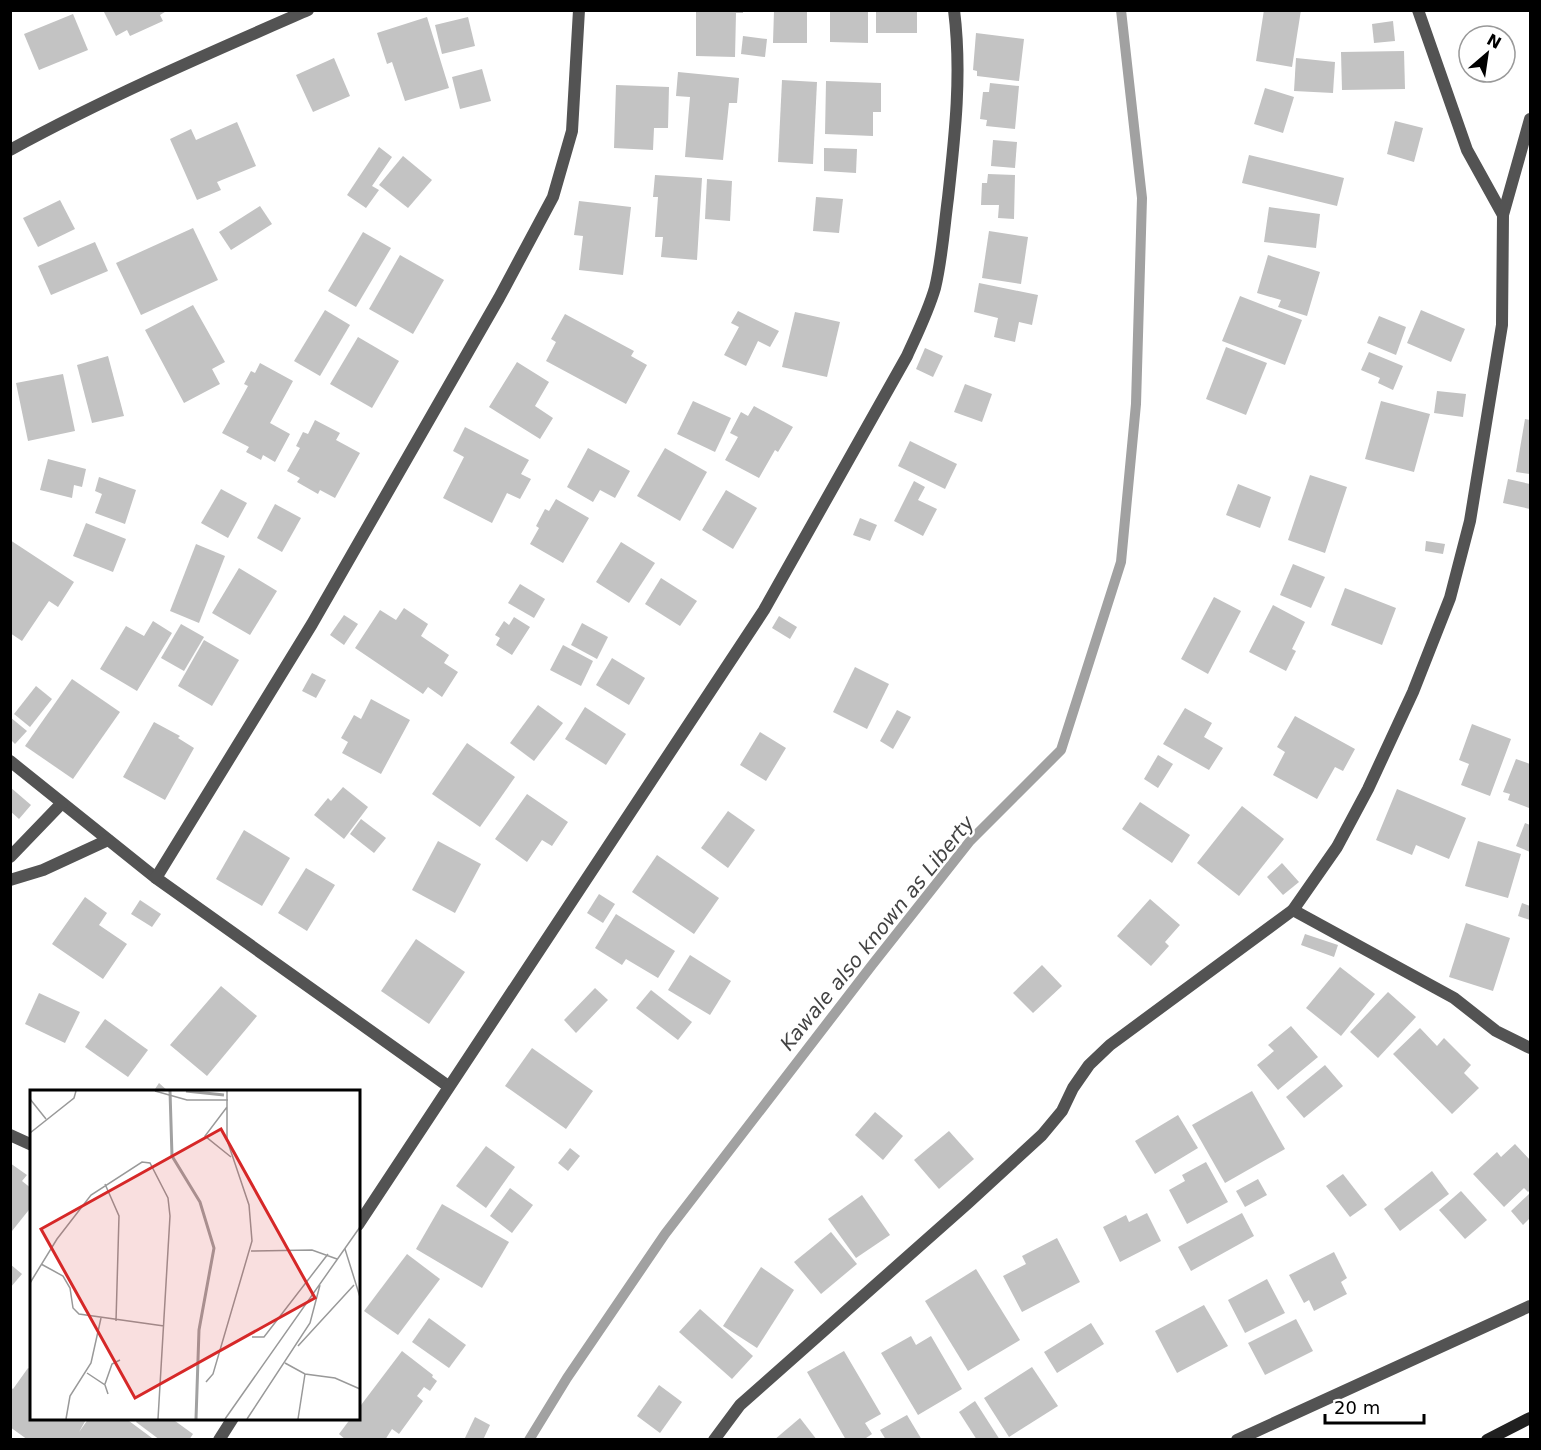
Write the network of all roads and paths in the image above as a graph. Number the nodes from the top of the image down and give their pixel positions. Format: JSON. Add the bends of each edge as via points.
{"nodes":[{"id":1,"x":308,"y":10,"type":"edge"},
{"id":2,"x":579,"y":10,"type":"edge"},
{"id":3,"x":954,"y":10,"type":"edge"},
{"id":4,"x":1418,"y":10,"type":"edge"},
{"id":5,"x":1530,"y":118,"type":"edge"},
{"id":6,"x":10,"y":150,"type":"edge"},
{"id":7,"x":1503,"y":215,"type":"junction"},
{"id":8,"x":10,"y":761,"type":"edge"},
{"id":9,"x":62,"y":802,"type":"junction"},
{"id":10,"x":108,"y":840,"type":"junction"},
{"id":11,"x":10,"y":857,"type":"edge"},
{"id":12,"x":156,"y":878,"type":"junction"},
{"id":13,"x":10,"y":880,"type":"edge"},
{"id":14,"x":1293,"y":910,"type":"junction"},
{"id":15,"x":1530,"y":1048,"type":"edge"},
{"id":16,"x":448,"y":1086,"type":"junction"},
{"id":17,"x":10,"y":1135,"type":"edge"},
{"id":18,"x":30,"y":1144,"type":"edge"},
{"id":19,"x":360,"y":1222,"type":"edge"},
{"id":20,"x":1530,"y":1306,"type":"edge"},
{"id":21,"x":1530,"y":1418,"type":"edge"},
{"id":22,"x":232,"y":1420,"type":"edge"},
{"id":23,"x":219,"y":1440,"type":"edge"},
{"id":24,"x":714,"y":1440,"type":"edge"},
{"id":25,"x":1238,"y":1440,"type":"edge"},
{"id":26,"x":1487,"y":1440,"type":"edge"}],
"edges":[{"from":1,"to":6,"type":"street"},
{"from":2,"to":12,"type":"street","via":[[572,131],[553,197],[312,624]]},
{"from":3,"to":16,"type":"street","via":[[959,45],[955,131],[940,258],[934,289],[907,356],[764,610]]},
{"from":4,"to":7,"type":"street","via":[[1467,150]]},
{"from":5,"to":7,"type":"street"},
{"from":7,"to":14,"type":"street","via":[[1502,325],[1470,521],[1450,598],[1413,692],[1368,789],[1337,847]]},
{"from":8,"to":9,"type":"street"},
{"from":9,"to":10,"type":"street"},
{"from":9,"to":11,"type":"street"},
{"from":10,"to":12,"type":"street"},
{"from":10,"to":13,"type":"street","via":[[43,870]]},
{"from":12,"to":16,"type":"street"},
{"from":14,"to":15,"type":"street","via":[[1454,998],[1496,1031]]},
{"from":14,"to":24,"type":"street","via":[[1096,1058],[1042,1135],[740,1405]]},
{"from":16,"to":19,"type":"street"},
{"from":17,"to":18,"type":"street"},
{"from":20,"to":25,"type":"street"},
{"from":21,"to":26,"type":"street"},
{"from":22,"to":23,"type":"street"}]}
